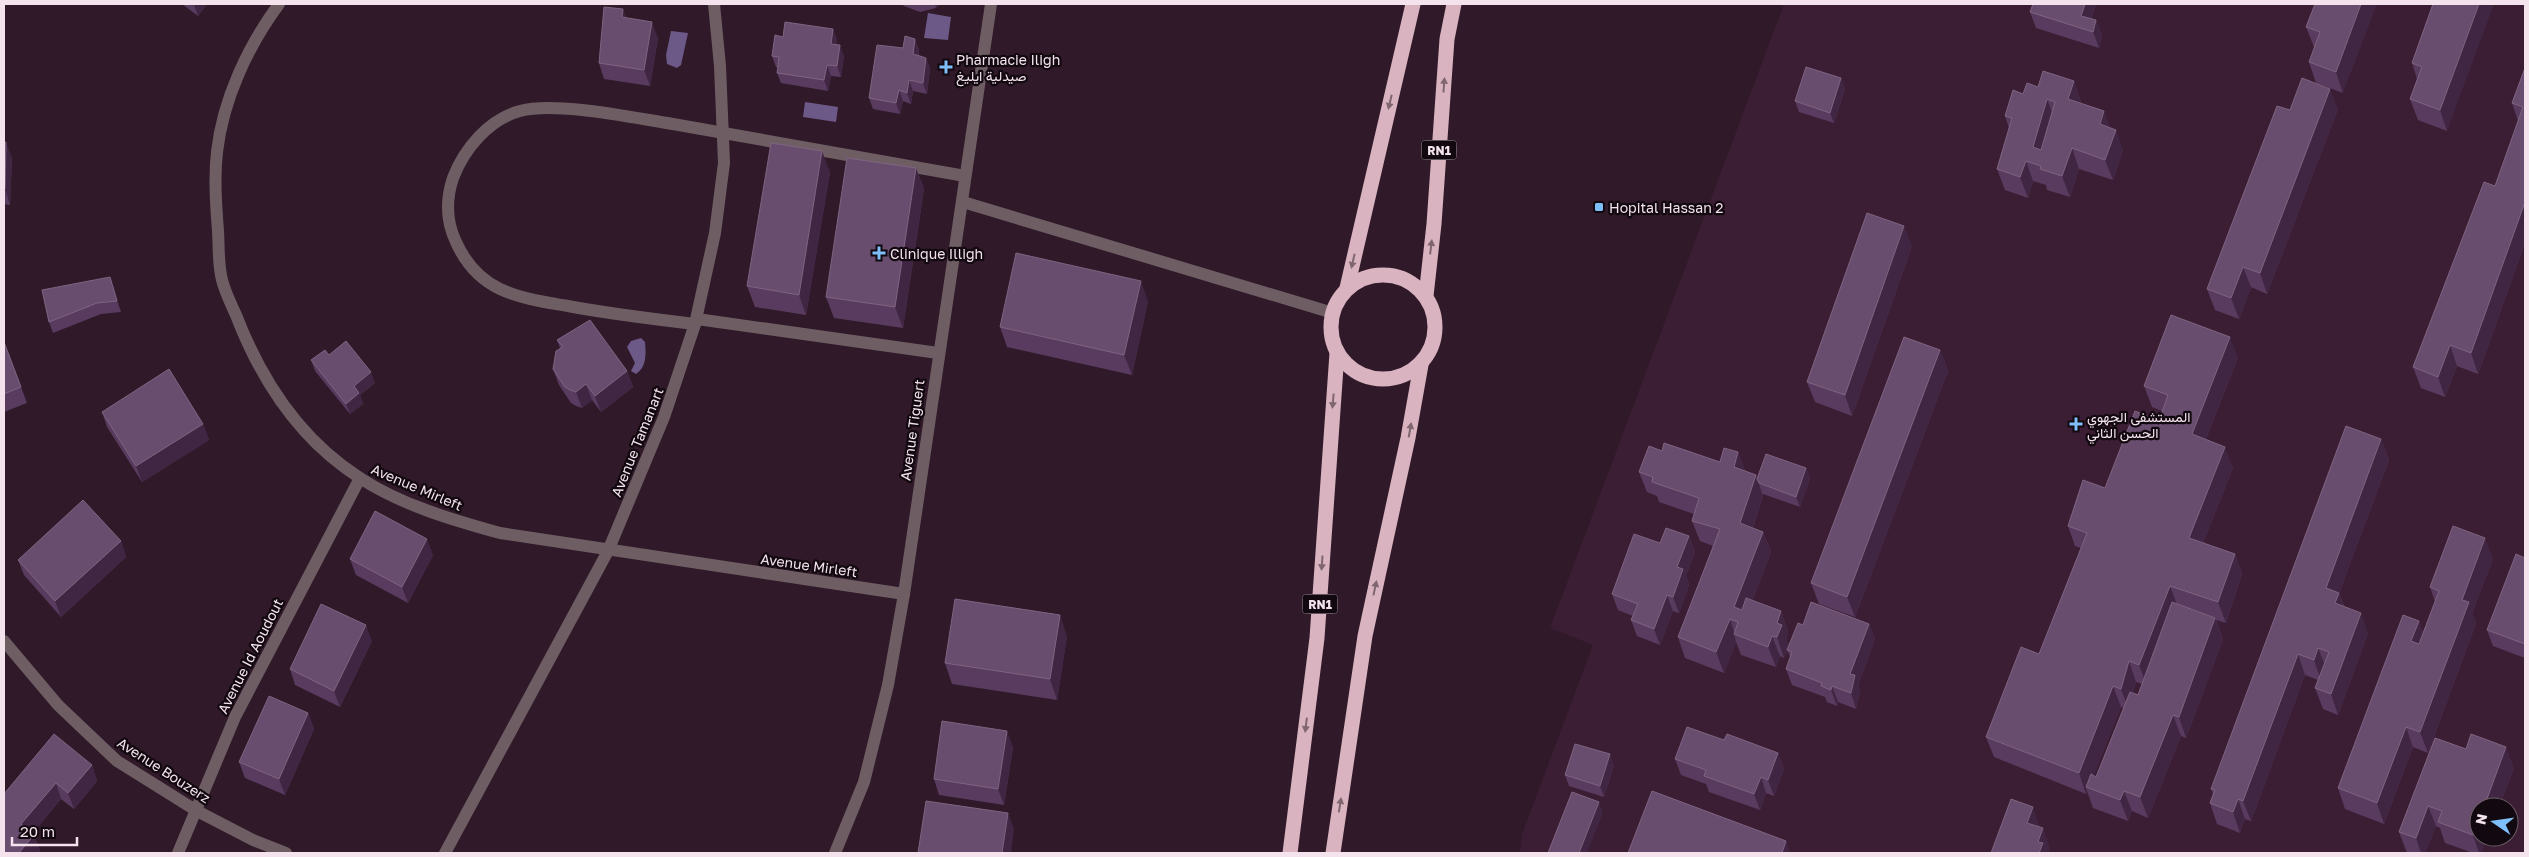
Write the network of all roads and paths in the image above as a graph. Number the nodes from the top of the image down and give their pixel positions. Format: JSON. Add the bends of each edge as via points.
{"nodes":[{"id":1,"x":279,"y":4,"type":"edge"},
{"id":2,"x":714,"y":4,"type":"edge"},
{"id":3,"x":991,"y":4,"type":"edge"},
{"id":4,"x":1413,"y":4,"type":"edge"},
{"id":5,"x":1454,"y":4,"type":"edge"},
{"id":6,"x":724,"y":133,"type":"junction"},
{"id":7,"x":965,"y":176,"type":"junction"},
{"id":8,"x":963,"y":202,"type":"junction"},
{"id":9,"x":1347,"y":288,"type":"junction"},
{"id":10,"x":1426,"y":296,"type":"junction"},
{"id":11,"x":1333,"y":313,"type":"junction"},
{"id":12,"x":696,"y":321,"type":"junction"},
{"id":13,"x":938,"y":353,"type":"junction"},
{"id":14,"x":1337,"y":353,"type":"junction"},
{"id":15,"x":1421,"y":365,"type":"junction"},
{"id":16,"x":360,"y":478,"type":"junction"},
{"id":17,"x":608,"y":551,"type":"junction"},
{"id":18,"x":904,"y":594,"type":"junction"},
{"id":19,"x":4,"y":641,"type":"edge"},
{"id":20,"x":197,"y":811,"type":"junction"},
{"id":21,"x":178,"y":853,"type":"edge"},
{"id":22,"x":286,"y":853,"type":"edge"},
{"id":23,"x":446,"y":853,"type":"edge"},
{"id":24,"x":835,"y":853,"type":"edge"},
{"id":25,"x":1290,"y":853,"type":"edge"},
{"id":26,"x":1333,"y":853,"type":"edge"}],
"edges":[{"from":1,"to":16,"type":"street","name":"Avenue Mirleft","via":[[262,28],[228,100],[217,152],[221,279],[249,348],[277,399],[314,441]]},
{"from":2,"to":6,"type":"street","name":"Avenue Tamanart"},
{"from":3,"to":7,"type":"street","name":"Avenue Tiguert"},
{"from":4,"to":9,"type":"highway","number":"RN1","one_way":true},
{"from":10,"to":5,"type":"highway","number":"RN1","one_way":true,"via":[[1448,39]]},
{"from":6,"to":7,"type":"street"},
{"from":6,"to":12,"type":"street","name":"Avenue Tamanart","via":[[724,163],[715,233]]},
{"from":6,"to":12,"type":"street","via":[[549,107],[518,111],[495,124],[470,147],[449,190],[448,220],[461,255],[481,277],[498,288],[534,300]]},
{"from":7,"to":8,"type":"street","name":"Avenue Tiguert"},
{"from":8,"to":11,"type":"street"},
{"from":8,"to":13,"type":"street","name":"Avenue Tiguert"},
{"from":9,"to":10,"type":"highway","via":[[1379,274],[1397,276],[1413,283]]},
{"from":9,"to":11,"type":"highway","number":"RN1"},
{"from":10,"to":15,"type":"highway","number":"RN1","via":[[1436,327],[1433,342]]},
{"from":11,"to":14,"type":"highway","number":"RN1","via":[[1332,337]]},
{"from":12,"to":13,"type":"street"},
{"from":12,"to":17,"type":"street","name":"Avenue Tamanart","via":[[664,417]]},
{"from":13,"to":18,"type":"street","name":"Avenue Tiguert"},
{"from":14,"to":15,"type":"highway","via":[[1359,374],[1374,379],[1404,375]]},
{"from":14,"to":25,"type":"highway","number":"RN1","one_way":true,"via":[[1317,638]]},
{"from":26,"to":15,"type":"highway","number":"RN1","one_way":true,"via":[[1365,636]]},
{"from":16,"to":17,"type":"street","name":"Avenue Mirleft","via":[[441,517],[500,533]]},
{"from":16,"to":20,"type":"street","name":"Avenue Id Aoudout","via":[[235,717]]},
{"from":17,"to":18,"type":"street","name":"Avenue Mirleft"},
{"from":17,"to":23,"type":"street","name":"Avenue Tamanart"},
{"from":18,"to":24,"type":"street","name":"Avenue Tiguert","via":[[888,685],[864,782]]},
{"from":19,"to":20,"type":"street","name":"Avenue Bouzerz","via":[[58,704],[118,761]]},
{"from":20,"to":21,"type":"street","name":"Avenue Id Aoudout"},
{"from":20,"to":22,"type":"street","name":"Avenue Bouzerz"}]}
